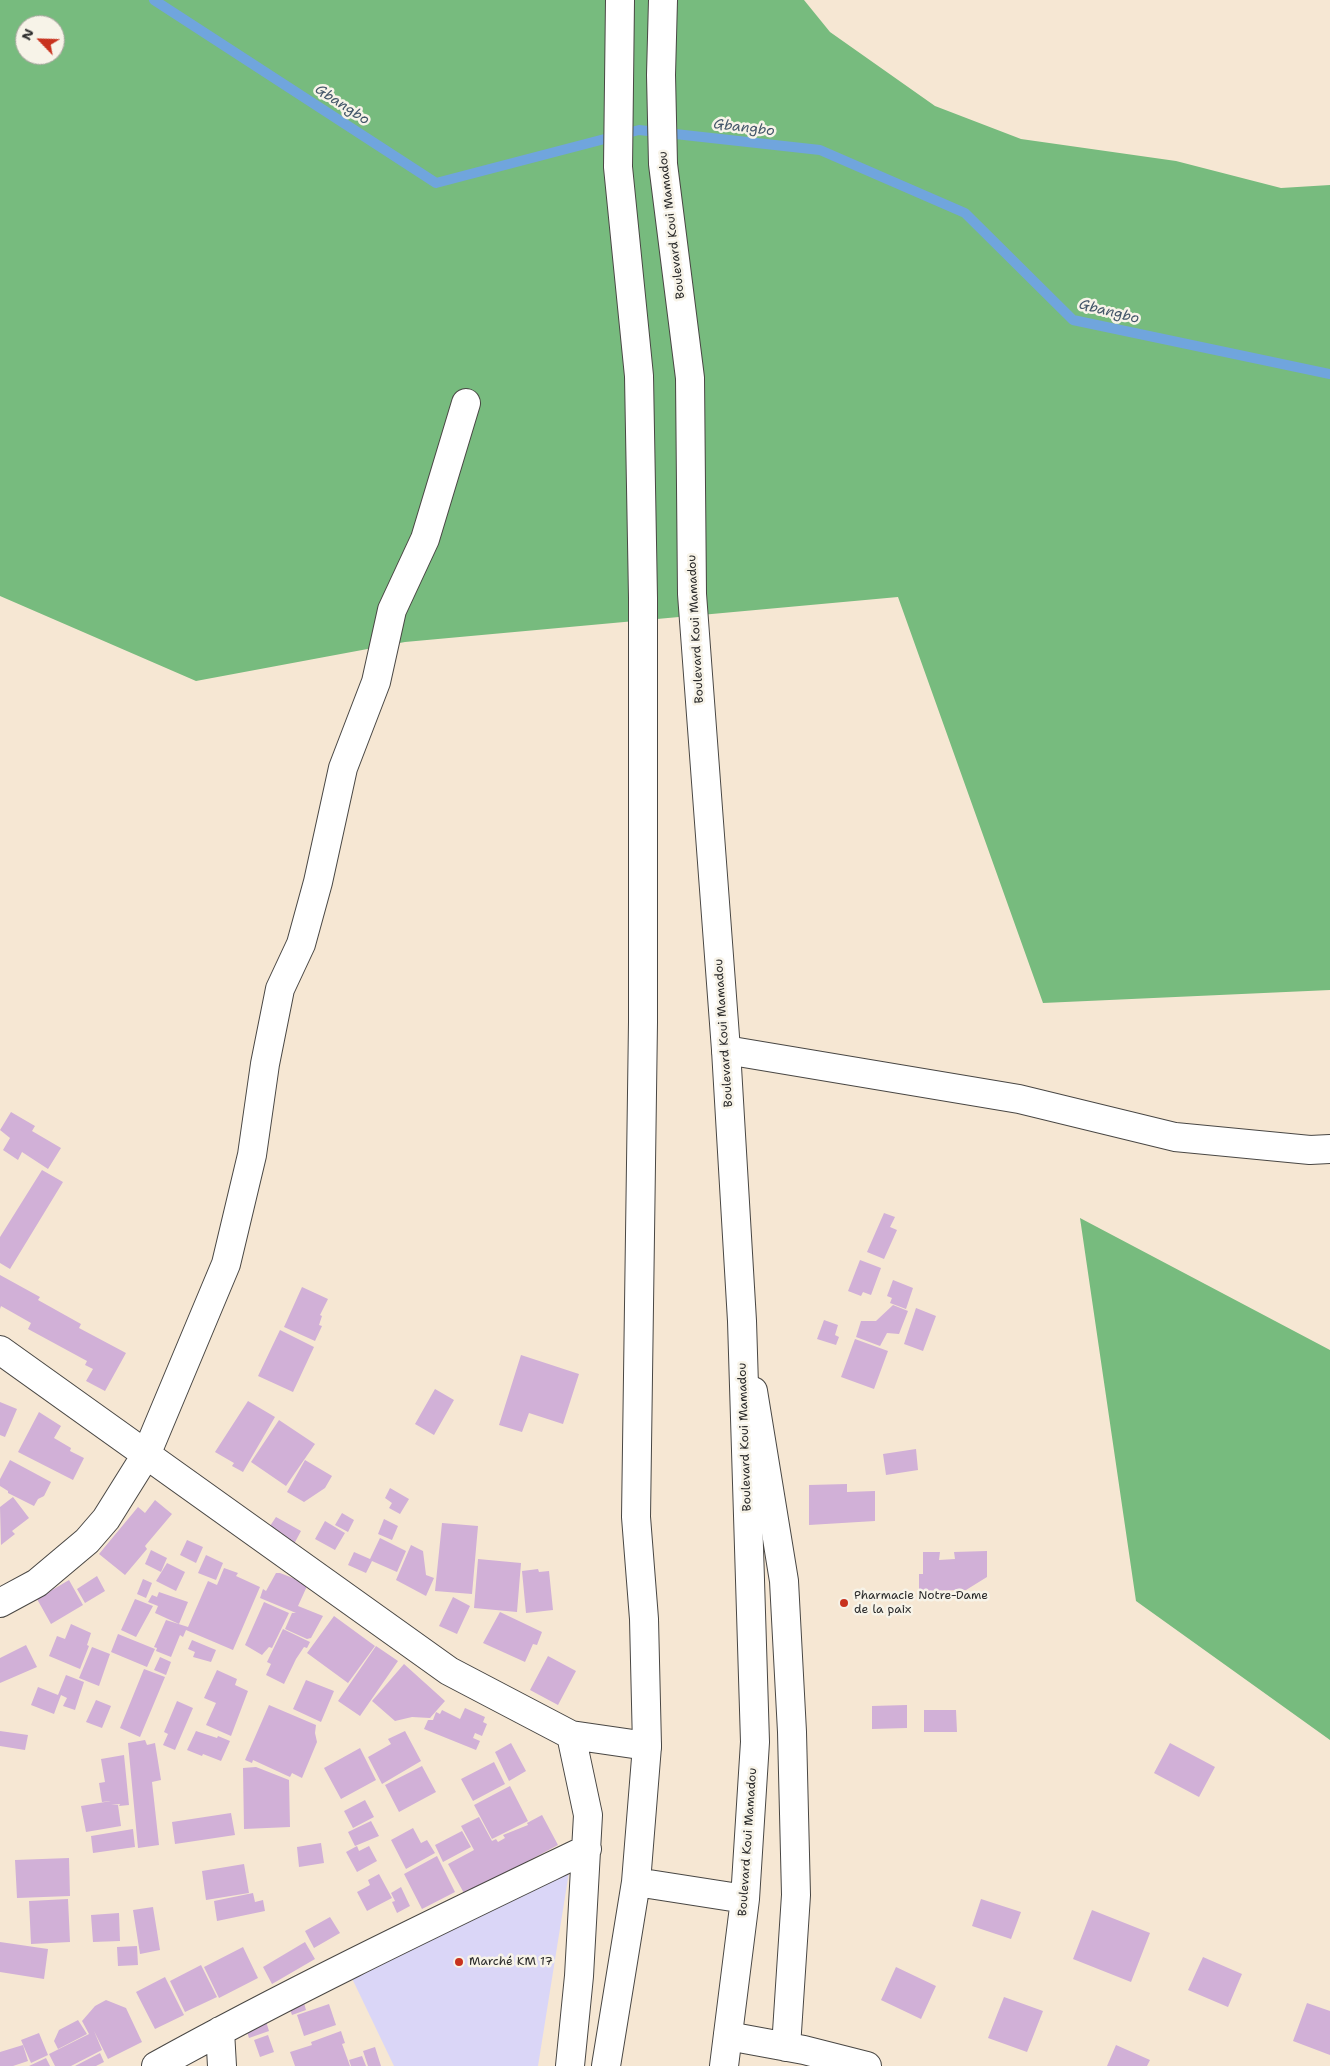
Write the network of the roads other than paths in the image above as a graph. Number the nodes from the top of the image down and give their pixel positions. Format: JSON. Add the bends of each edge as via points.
{"nodes":[{"id":1,"x":620,"y":0,"type":"edge"},
{"id":2,"x":663,"y":0,"type":"edge"},
{"id":3,"x":466,"y":403,"type":"dead end"},
{"id":4,"x":726,"y":1050,"type":"junction"},
{"id":5,"x":1330,"y":1149,"type":"edge"},
{"id":6,"x":742,"y":1321,"type":"junction"},
{"id":7,"x":0,"y":1350,"type":"edge"},
{"id":8,"x":146,"y":1455,"type":"junction"},
{"id":9,"x":0,"y":1603,"type":"edge"},
{"id":10,"x":571,"y":1735,"type":"junction"},
{"id":11,"x":647,"y":1746,"type":"junction"},
{"id":12,"x":587,"y":1849,"type":"junction"},
{"id":13,"x":636,"y":1882,"type":"junction"},
{"id":14,"x":745,"y":1899,"type":"junction"},
{"id":15,"x":220,"y":2031,"type":"junction"},
{"id":16,"x":728,"y":2036,"type":"junction"},
{"id":17,"x":786,"y":2047,"type":"junction"},
{"id":18,"x":156,"y":2066,"type":"edge"},
{"id":19,"x":222,"y":2066,"type":"edge"},
{"id":20,"x":570,"y":2066,"type":"edge"},
{"id":21,"x":606,"y":2066,"type":"edge"},
{"id":22,"x":724,"y":2066,"type":"edge"},
{"id":23,"x":867,"y":2066,"type":"edge"}],
"edges":[{"from":1,"to":11,"type":"street","via":[[618,167],[639,386],[643,598],[643,1022],[636,1517],[644,1619]]},
{"from":2,"to":4,"type":"street","name":"Boulevard Koui Mamadou","via":[[663,164],[690,378],[692,594]]},
{"from":3,"to":8,"type":"street","via":[[425,538],[392,610],[376,682],[343,768],[301,944],[280,989],[252,1155],[226,1264]]},
{"from":4,"to":5,"type":"street","via":[[1019,1098],[1175,1138]]},
{"from":4,"to":6,"type":"street","name":"Boulevard Koui Mamadou"},
{"from":6,"to":14,"type":"street","name":"Boulevard Koui Mamadou","via":[[755,1742]]},
{"from":6,"to":17,"type":"street","via":[[784,1590],[796,1895]]},
{"from":7,"to":8,"type":"street"},
{"from":8,"to":9,"type":"street","via":[[106,1519],[87,1541],[37,1583]]},
{"from":8,"to":10,"type":"street","via":[[449,1671]]},
{"from":10,"to":11,"type":"street"},
{"from":10,"to":12,"type":"street","via":[[588,1815]]},
{"from":11,"to":13,"type":"street"},
{"from":12,"to":15,"type":"street"},
{"from":12,"to":20,"type":"street"},
{"from":13,"to":14,"type":"street"},
{"from":13,"to":21,"type":"street"},
{"from":14,"to":16,"type":"street","name":"Boulevard Koui Mamadou"},
{"from":15,"to":18,"type":"street"},
{"from":15,"to":19,"type":"street"},
{"from":16,"to":17,"type":"street"},
{"from":16,"to":22,"type":"street","name":"Boulevard Koui Mamadou"},
{"from":17,"to":23,"type":"street"}]}
